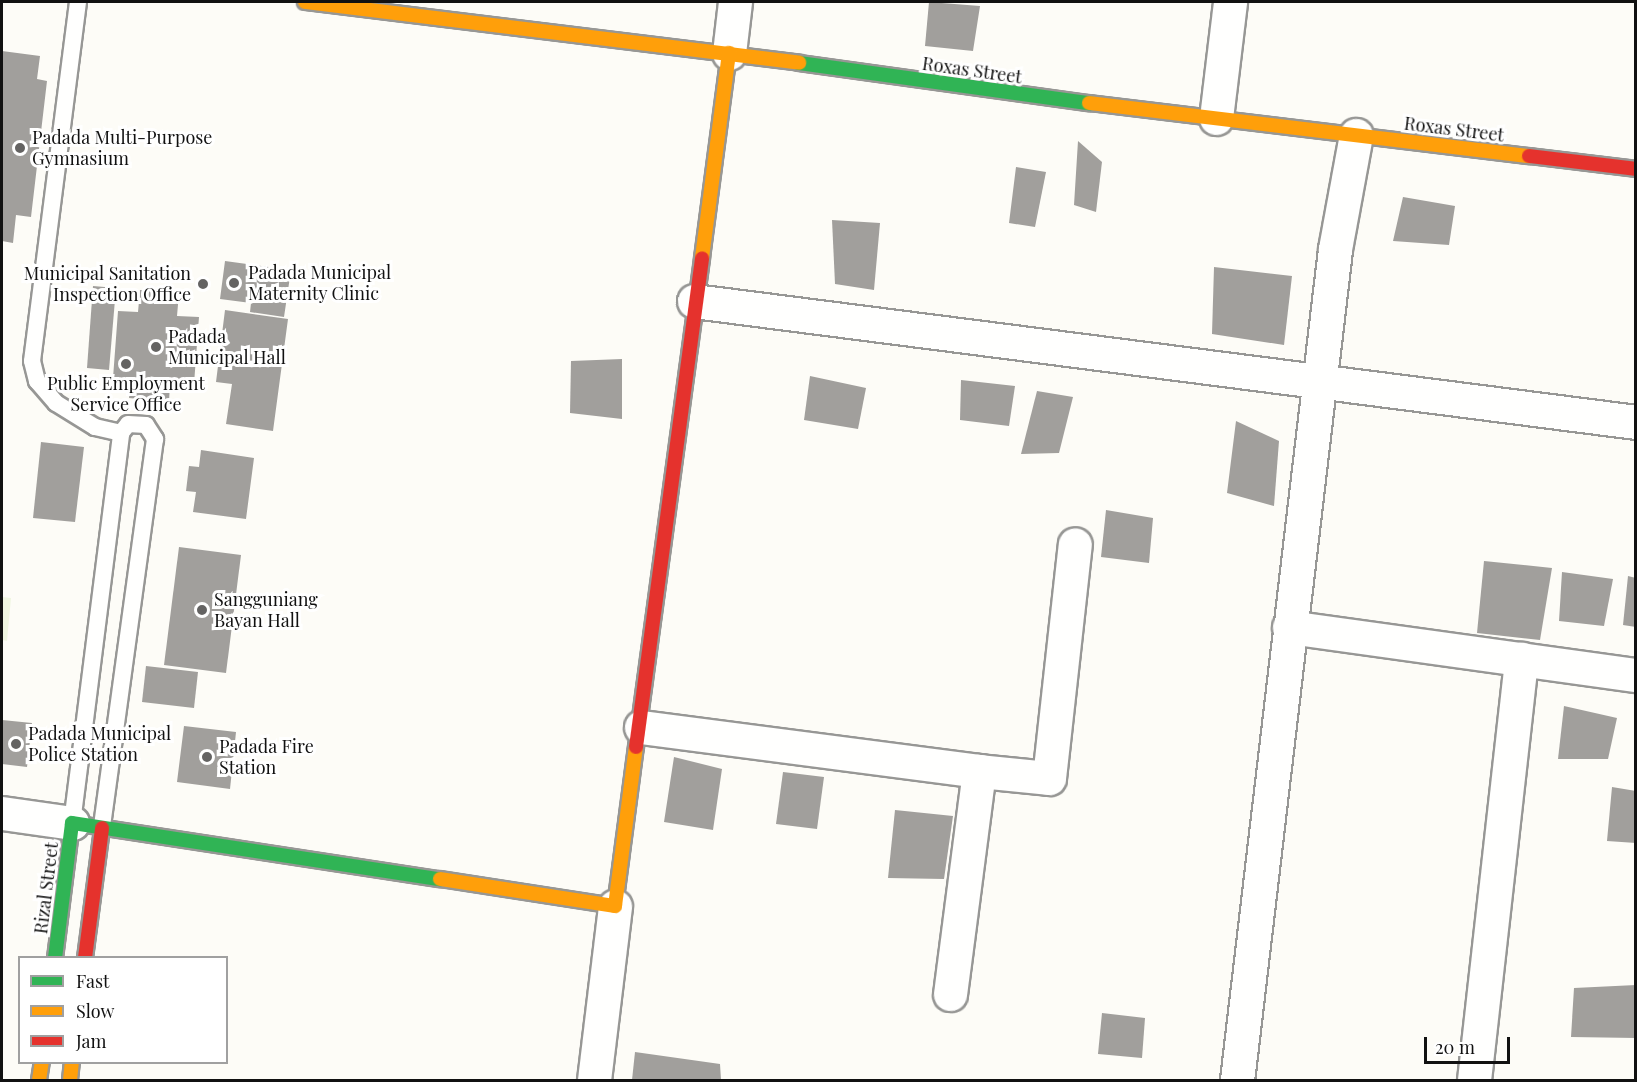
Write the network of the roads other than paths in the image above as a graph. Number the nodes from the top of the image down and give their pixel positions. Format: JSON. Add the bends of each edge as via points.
{"nodes":[{"id":1,"x":78,"y":2,"type":"edge"},
{"id":2,"x":305,"y":2,"type":"edge"},
{"id":3,"x":735,"y":2,"type":"edge"},
{"id":4,"x":1230,"y":2,"type":"edge"},
{"id":5,"x":466,"y":11,"type":"edge"},
{"id":6,"x":729,"y":53,"type":"junction"},
{"id":7,"x":1216,"y":118,"type":"junction"},
{"id":8,"x":1356,"y":135,"type":"junction"},
{"id":9,"x":1635,"y":169,"type":"edge"},
{"id":10,"x":694,"y":301,"type":"junction"},
{"id":11,"x":1319,"y":382,"type":"junction"},
{"id":12,"x":1635,"y":422,"type":"edge"},
{"id":13,"x":121,"y":434,"type":"junction"},
{"id":14,"x":1075,"y":544,"type":"dead end"},
{"id":15,"x":1289,"y":627,"type":"junction"},
{"id":16,"x":1521,"y":659,"type":"junction"},
{"id":17,"x":1635,"y":675,"type":"edge"},
{"id":18,"x":641,"y":727,"type":"junction"},
{"id":19,"x":979,"y":771,"type":"junction"},
{"id":20,"x":2,"y":813,"type":"edge"},
{"id":21,"x":87,"y":826,"type":"junction"},
{"id":22,"x":615,"y":906,"type":"junction"},
{"id":23,"x":55,"y":956,"type":"edge"},
{"id":24,"x":86,"y":956,"type":"edge"},
{"id":25,"x":950,"y":994,"type":"dead end"},
{"id":26,"x":42,"y":1064,"type":"edge"},
{"id":27,"x":72,"y":1064,"type":"edge"},
{"id":28,"x":39,"y":1080,"type":"edge"},
{"id":29,"x":70,"y":1080,"type":"edge"},
{"id":30,"x":594,"y":1080,"type":"edge"},
{"id":31,"x":1237,"y":1080,"type":"edge"},
{"id":32,"x":1473,"y":1080,"type":"edge"}],
"edges":[{"from":1,"to":13,"type":"lane","via":[[32,361],[37,381],[56,403],[95,427]]},
{"from":2,"to":5,"type":"street","name":"Roxas Street"},
{"from":3,"to":6,"type":"street"},
{"from":4,"to":7,"type":"street"},
{"from":5,"to":6,"type":"street","name":"Roxas Street"},
{"from":6,"to":7,"type":"street","name":"Roxas Street"},
{"from":6,"to":10,"type":"street"},
{"from":7,"to":8,"type":"street","name":"Roxas Street"},
{"from":8,"to":9,"type":"street","name":"Roxas Street"},
{"from":8,"to":11,"type":"street","via":[[1335,249]]},
{"from":10,"to":11,"type":"street"},
{"from":10,"to":18,"type":"street"},
{"from":11,"to":12,"type":"street"},
{"from":11,"to":15,"type":"street"},
{"from":13,"to":21,"type":"lane"},
{"from":13,"to":21,"type":"lane","via":[[128,424],[146,425],[154,439]]},
{"from":14,"to":19,"type":"street","via":[[1049,778]]},
{"from":15,"to":16,"type":"street"},
{"from":15,"to":31,"type":"street"},
{"from":16,"to":17,"type":"street"},
{"from":16,"to":32,"type":"street"},
{"from":18,"to":19,"type":"street"},
{"from":18,"to":22,"type":"street"},
{"from":19,"to":25,"type":"street"},
{"from":20,"to":21,"type":"street"},
{"from":21,"to":22,"type":"street"},
{"from":21,"to":23,"type":"street","name":"Rizal Street"},
{"from":21,"to":24,"type":"street"},
{"from":22,"to":30,"type":"street"},
{"from":26,"to":28,"type":"street"},
{"from":27,"to":29,"type":"street"}]}
